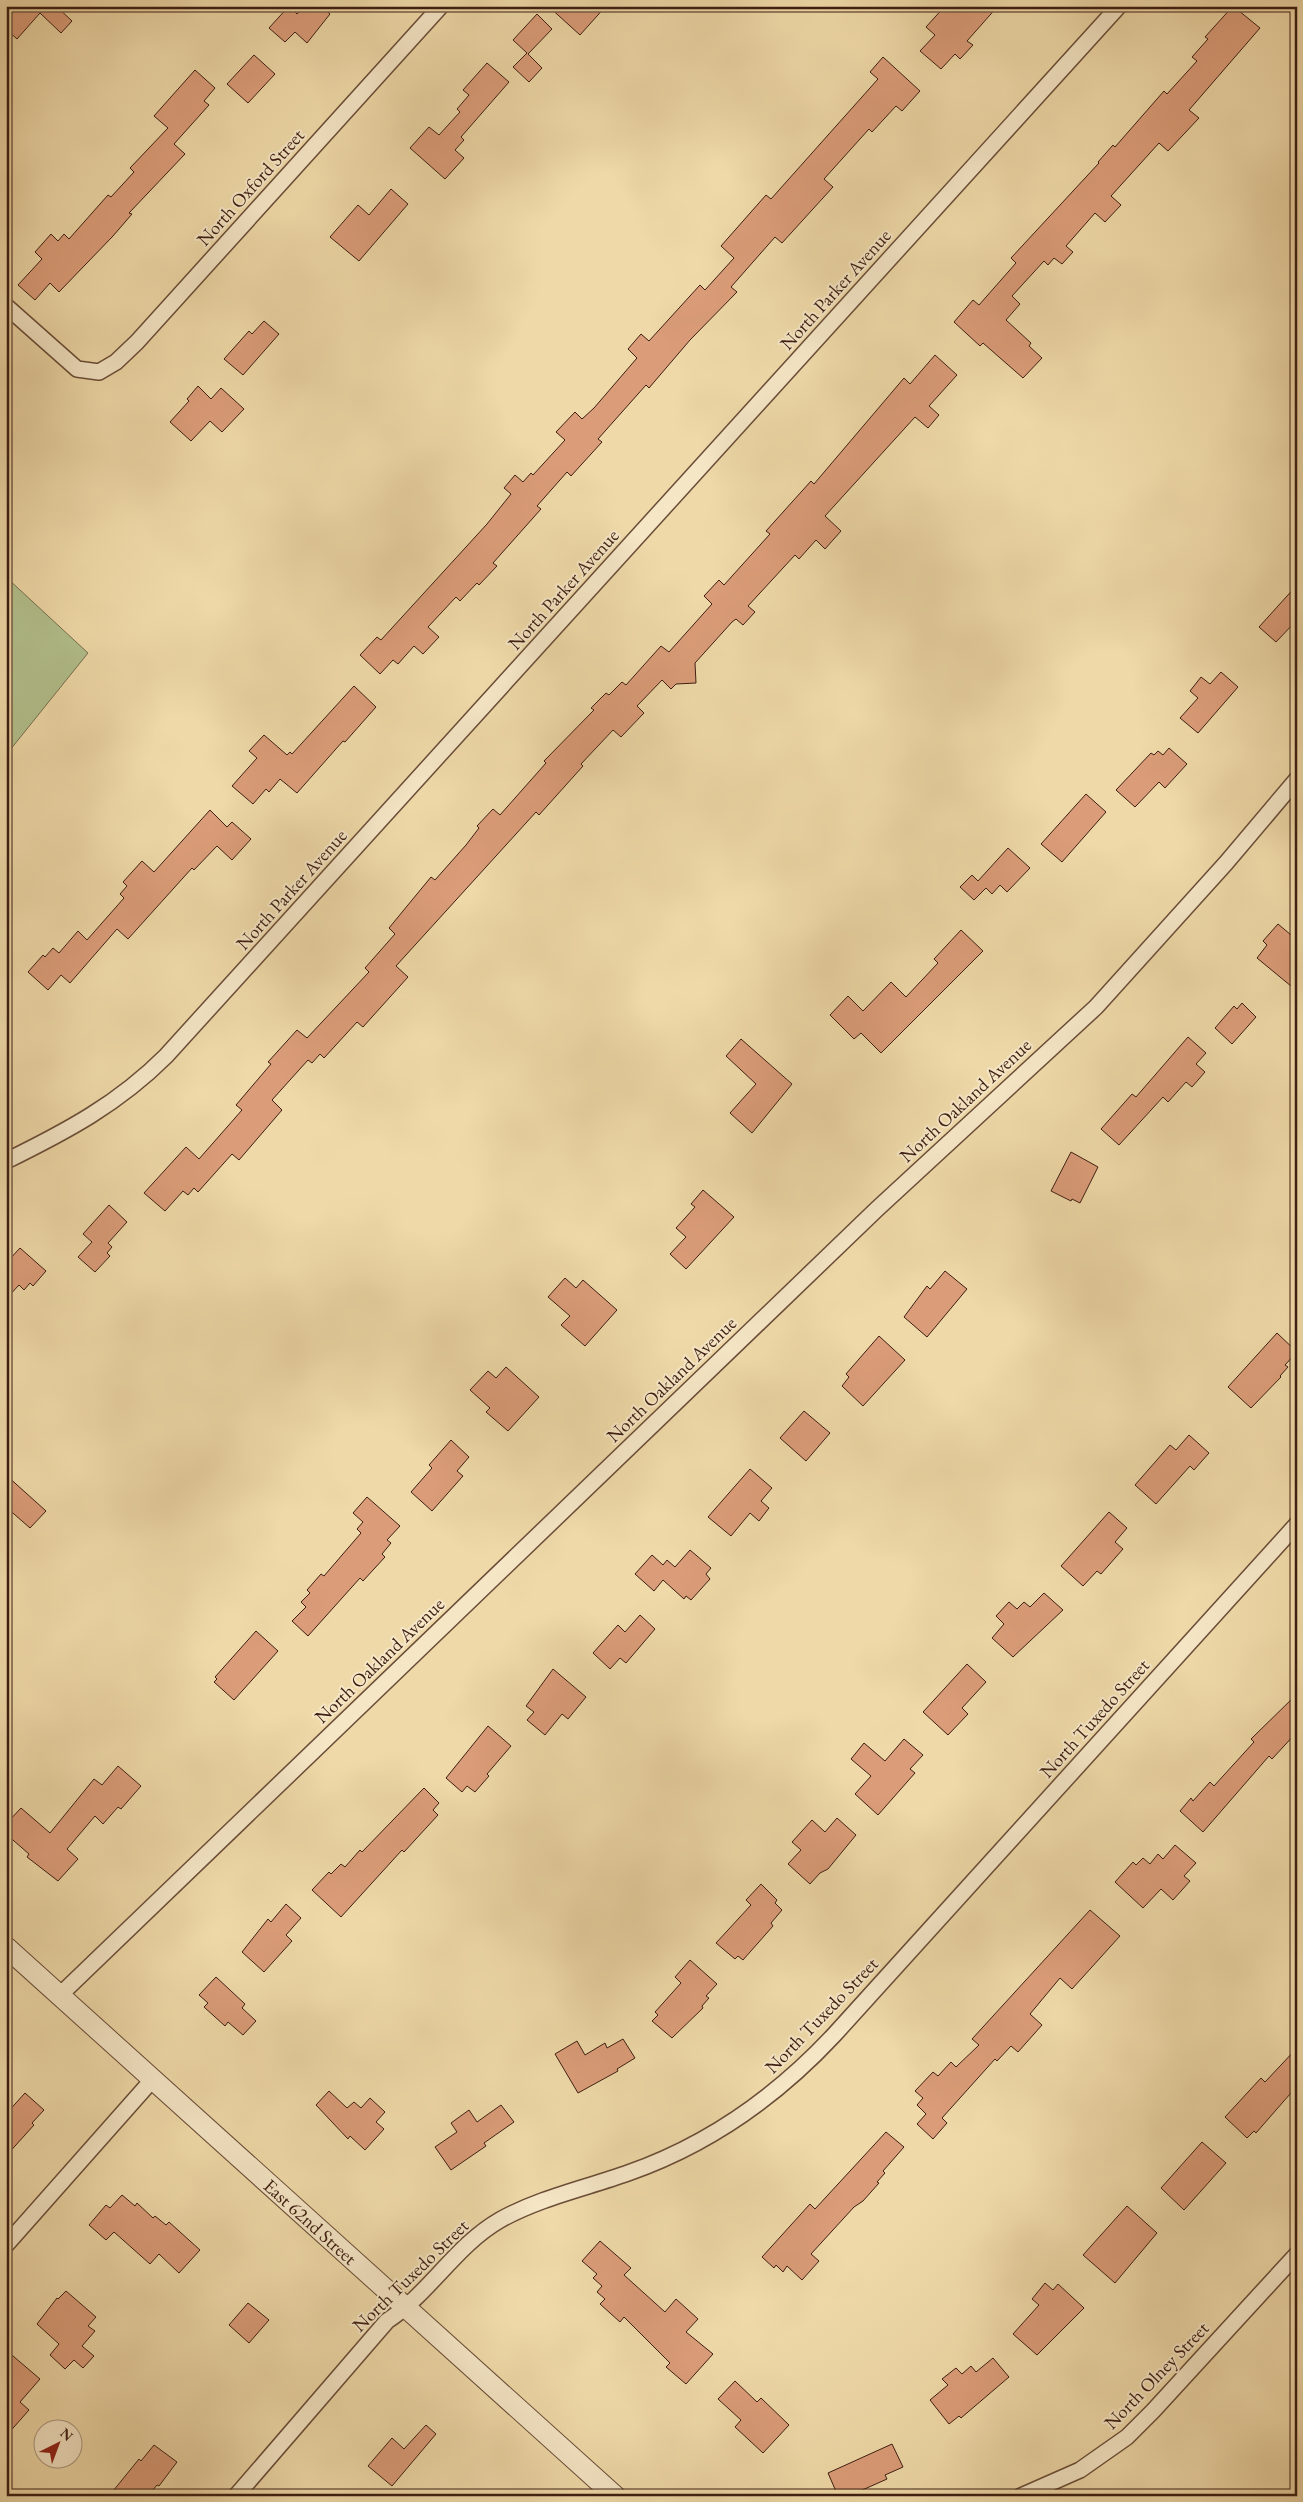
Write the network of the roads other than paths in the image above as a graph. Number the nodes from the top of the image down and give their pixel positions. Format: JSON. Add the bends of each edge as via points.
{"nodes":[{"id":1,"x":441,"y":6,"type":"edge"},
{"id":2,"x":1119,"y":6,"type":"edge"},
{"id":3,"x":6,"y":306,"type":"edge"},
{"id":4,"x":1297,"y":779,"type":"edge"},
{"id":5,"x":6,"y":1162,"type":"edge"},
{"id":6,"x":1297,"y":1524,"type":"edge"},
{"id":7,"x":6,"y":1947,"type":"edge"},
{"id":8,"x":60,"y":1995,"type":"junction"},
{"id":9,"x":152,"y":2079,"type":"junction"},
{"id":10,"x":6,"y":2245,"type":"edge"},
{"id":11,"x":1297,"y":2254,"type":"edge"},
{"id":12,"x":407,"y":2308,"type":"junction"},
{"id":13,"x":1048,"y":2491,"type":"edge"},
{"id":14,"x":236,"y":2496,"type":"edge"},
{"id":15,"x":616,"y":2496,"type":"edge"},
{"id":16,"x":1021,"y":2496,"type":"edge"}],
"edges":[{"from":1,"to":3,"type":"street","name":"North Oxford Street","via":[[116,362],[99,372],[76,369]]},
{"from":2,"to":5,"type":"street","name":"North Parker Avenue","via":[[166,1056],[102,1110]]},
{"from":4,"to":8,"type":"street","name":"North Oakland Avenue","via":[[1096,1007],[870,1216]]},
{"from":6,"to":12,"type":"street","name":"North Tuxedo Street","via":[[798,2072],[727,2125],[679,2152],[628,2174],[520,2210],[489,2227],[458,2251]]},
{"from":7,"to":8,"type":"street","name":"East 62nd Street"},
{"from":8,"to":9,"type":"street","name":"East 62nd Street"},
{"from":9,"to":10,"type":"street"},
{"from":9,"to":12,"type":"street","name":"East 62nd Street"},
{"from":11,"to":13,"type":"street","name":"North Olney Street","via":[[1140,2425]]},
{"from":12,"to":14,"type":"street","name":"North Tuxedo Street","via":[[387,2321]]},
{"from":12,"to":15,"type":"street","name":"East 62nd Street"},
{"from":13,"to":16,"type":"street","name":"North Olney Street"}]}
